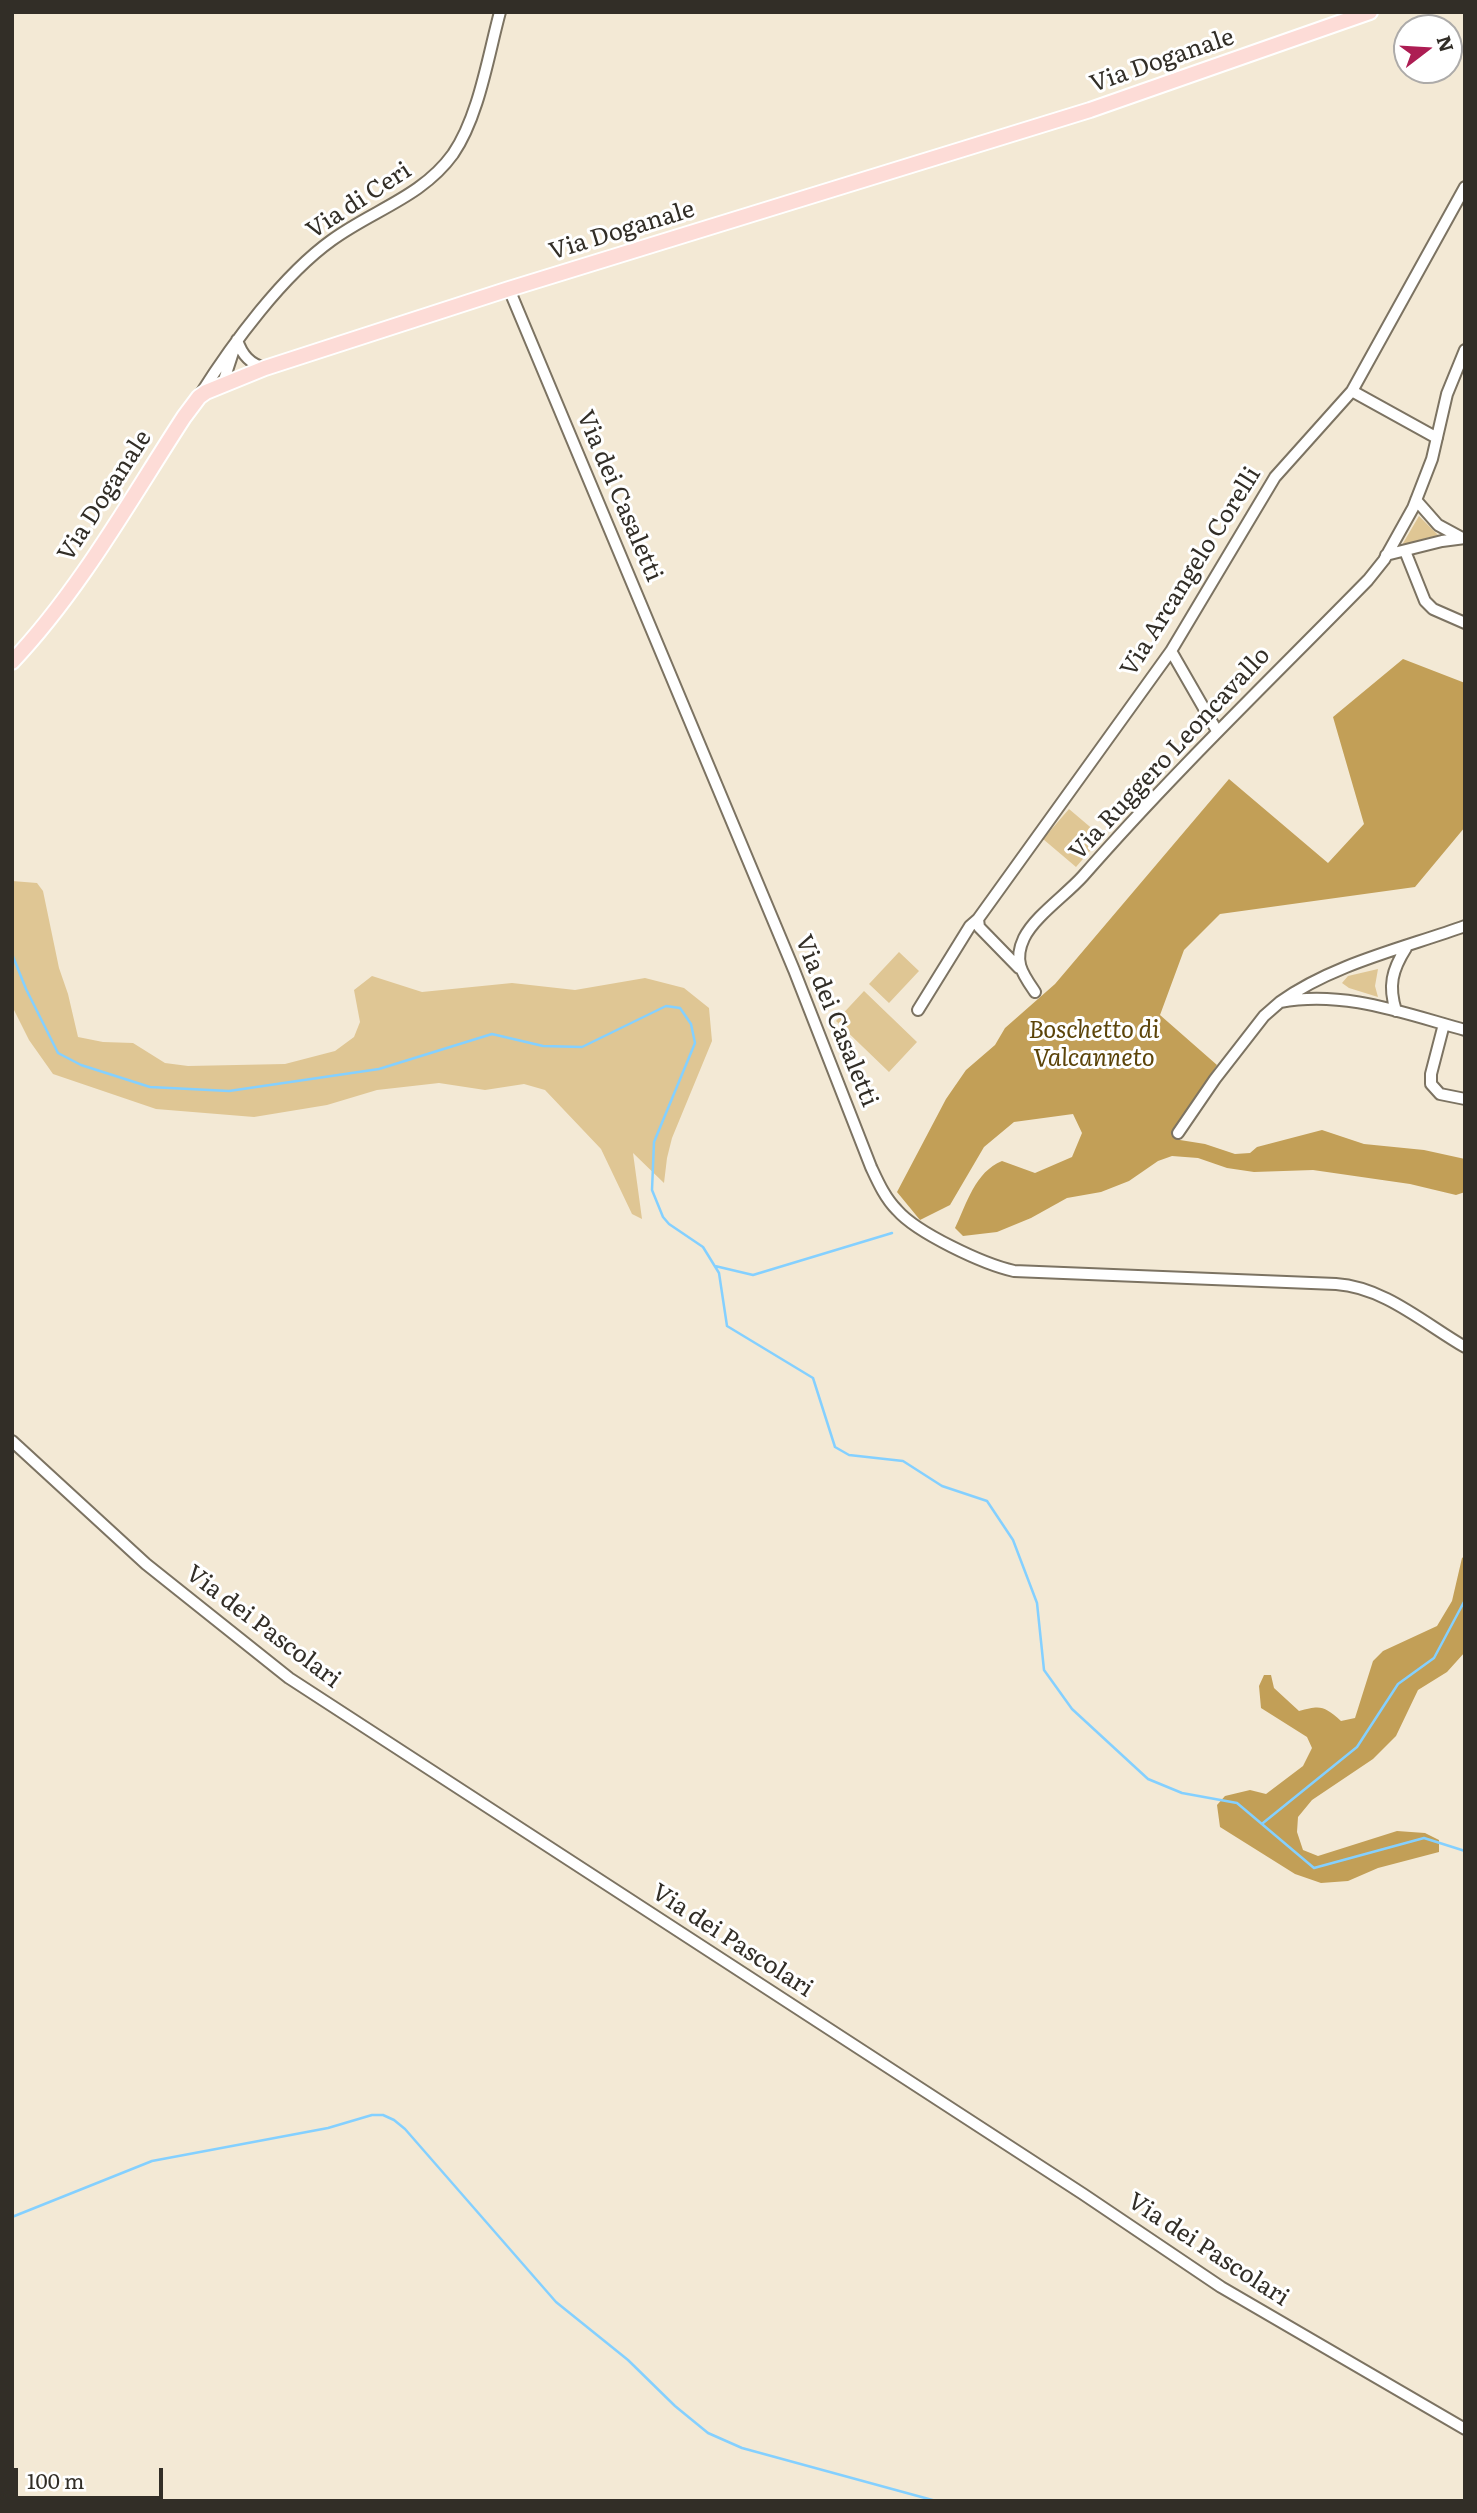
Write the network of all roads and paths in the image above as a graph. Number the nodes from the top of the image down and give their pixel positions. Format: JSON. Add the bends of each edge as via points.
{"nodes":[{"id":1,"x":500,"y":12,"type":"edge"},
{"id":2,"x":1370,"y":12,"type":"edge"},
{"id":3,"x":1465,"y":187,"type":"edge"},
{"id":4,"x":509,"y":289,"type":"junction"},
{"id":5,"x":237,"y":340,"type":"junction"},
{"id":6,"x":1465,"y":349,"type":"edge"},
{"id":7,"x":218,"y":366,"type":"junction"},
{"id":8,"x":265,"y":368,"type":"junction"},
{"id":9,"x":223,"y":383,"type":"junction"},
{"id":10,"x":1352,"y":391,"type":"junction"},
{"id":11,"x":199,"y":397,"type":"junction"},
{"id":12,"x":1437,"y":438,"type":"junction"},
{"id":13,"x":1416,"y":500,"type":"junction"},
{"id":14,"x":1463,"y":538,"type":"edge"},
{"id":15,"x":1405,"y":551,"type":"junction"},
{"id":16,"x":1386,"y":555,"type":"junction"},
{"id":17,"x":1465,"y":624,"type":"edge"},
{"id":18,"x":1171,"y":651,"type":"junction"},
{"id":19,"x":12,"y":662,"type":"edge"},
{"id":20,"x":1217,"y":731,"type":"junction"},
{"id":21,"x":978,"y":919,"type":"junction"},
{"id":22,"x":1465,"y":926,"type":"edge"},
{"id":23,"x":1406,"y":948,"type":"junction"},
{"id":24,"x":1019,"y":968,"type":"junction"},
{"id":25,"x":1035,"y":992,"type":"dead end"},
{"id":26,"x":1280,"y":1002,"type":"junction"},
{"id":27,"x":918,"y":1010,"type":"dead end"},
{"id":28,"x":1396,"y":1011,"type":"junction"},
{"id":29,"x":1444,"y":1024,"type":"junction"},
{"id":30,"x":1465,"y":1030,"type":"edge"},
{"id":31,"x":1465,"y":1099,"type":"edge"},
{"id":32,"x":1178,"y":1133,"type":"dead end"},
{"id":33,"x":1465,"y":1347,"type":"edge"},
{"id":34,"x":12,"y":1441,"type":"edge"},
{"id":35,"x":1465,"y":2429,"type":"edge"}],
"edges":[{"from":1,"to":5,"type":"street","name":"Via di Ceri","via":[[466,129],[446,163],[411,194],[323,247]]},
{"from":2,"to":4,"type":"main road","name":"Via Doganale","via":[[1090,110]]},
{"from":3,"to":10,"type":"street","name":"Via Arcangelo Corelli"},
{"from":4,"to":8,"type":"main road","name":"Via Doganale"},
{"from":4,"to":33,"type":"street","name":"Via dei Casaletti","via":[[789,958],[871,1167],[898,1212],[969,1255],[1014,1271],[1363,1288]]},
{"from":5,"to":7,"type":"street","name":"Via di Ceri"},
{"from":5,"to":8,"type":"street","via":[[246,358]]},
{"from":5,"to":9,"type":"street"},
{"from":6,"to":12,"type":"street","name":"Via Ruggero Leoncavallo","via":[[1447,394]]},
{"from":7,"to":9,"type":"street"},
{"from":7,"to":11,"type":"street","name":"Via di Ceri"},
{"from":8,"to":9,"type":"main road","name":"Via Doganale"},
{"from":9,"to":11,"type":"main road","name":"Via Doganale"},
{"from":10,"to":12,"type":"street"},
{"from":10,"to":18,"type":"street","name":"Via Arcangelo Corelli","via":[[1275,477]]},
{"from":11,"to":19,"type":"main road","name":"Via Doganale","via":[[71,589]]},
{"from":12,"to":13,"type":"street","name":"Via Ruggero Leoncavallo"},
{"from":13,"to":14,"type":"street","via":[[1438,525]]},
{"from":13,"to":16,"type":"street","name":"Via Ruggero Leoncavallo"},
{"from":14,"to":15,"type":"street"},
{"from":15,"to":16,"type":"street"},
{"from":15,"to":17,"type":"street","via":[[1425,601]]},
{"from":16,"to":20,"type":"street","name":"Via Ruggero Leoncavallo","via":[[1368,580]]},
{"from":18,"to":20,"type":"street"},
{"from":18,"to":21,"type":"street","name":"Via Arcangelo Corelli"},
{"from":20,"to":24,"type":"street","name":"Via Ruggero Leoncavallo","via":[[1029,931],[1020,948]]},
{"from":21,"to":24,"type":"street","via":[[979,927]]},
{"from":21,"to":27,"type":"street","name":"Via Arcangelo Corelli"},
{"from":22,"to":23,"type":"street"},
{"from":23,"to":26,"type":"street","via":[[1324,976]]},
{"from":23,"to":28,"type":"street","via":[[1391,979]]},
{"from":24,"to":25,"type":"street"},
{"from":26,"to":28,"type":"street","via":[[1333,997]]},
{"from":26,"to":32,"type":"street","via":[[1264,1016]]},
{"from":28,"to":29,"type":"street"},
{"from":29,"to":30,"type":"street"},
{"from":29,"to":31,"type":"street","via":[[1431,1084],[1440,1094]]},
{"from":34,"to":35,"type":"street","name":"Via dei Pascolari","via":[[146,1564],[298,1684],[1222,2287]]}]}
